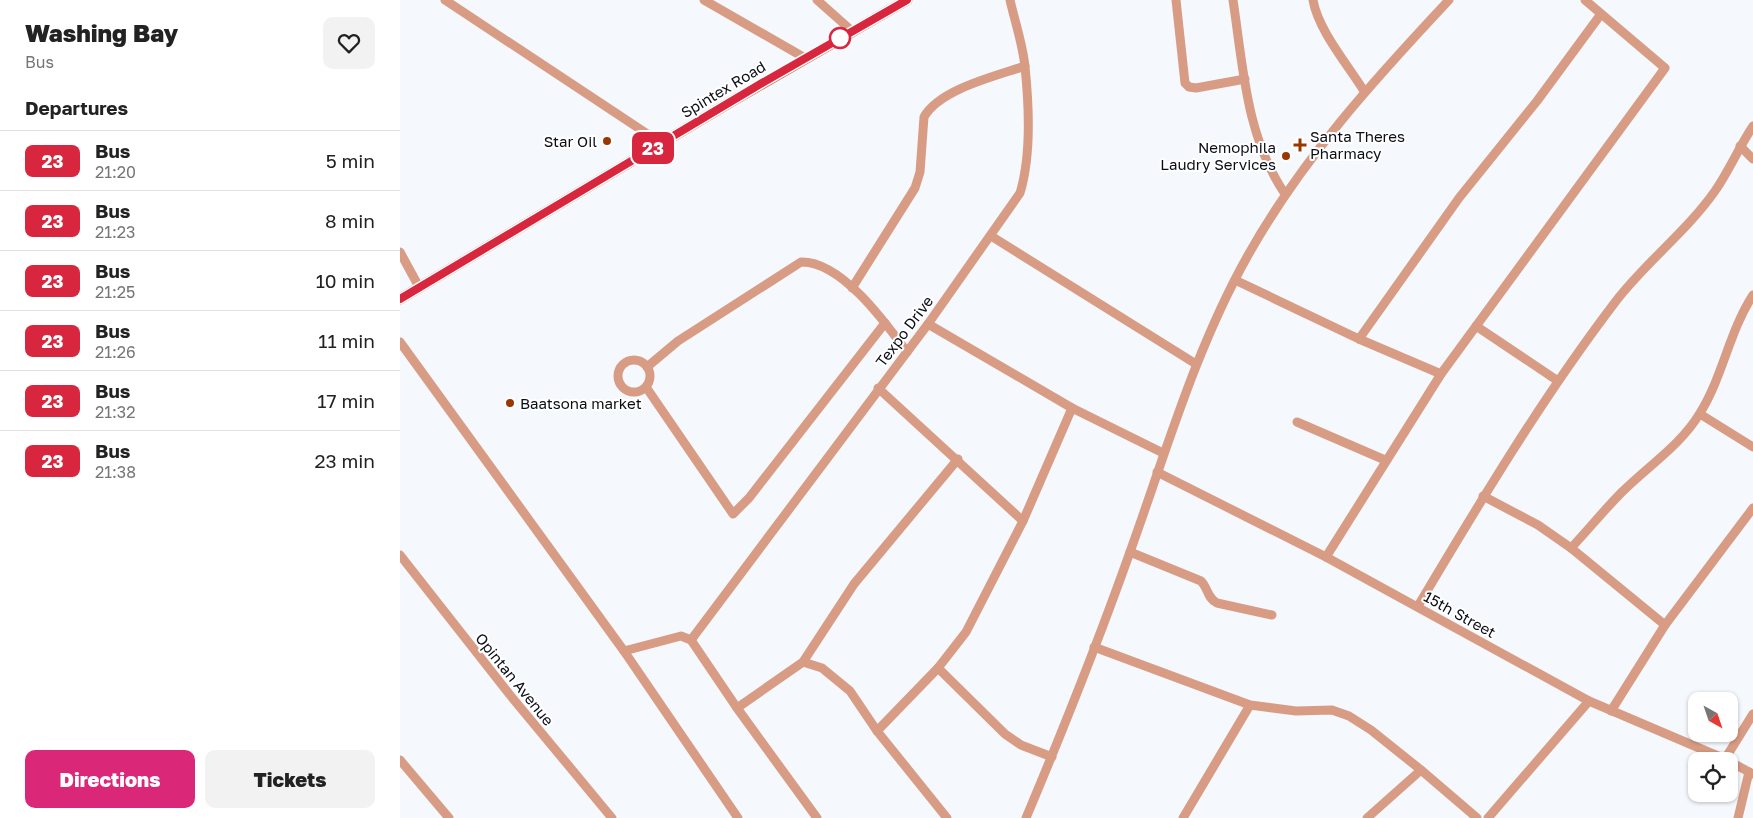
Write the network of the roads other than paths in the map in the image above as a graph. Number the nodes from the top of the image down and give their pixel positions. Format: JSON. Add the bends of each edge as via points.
{"nodes":[{"id":1,"x":445,"y":0,"type":"edge"},
{"id":2,"x":704,"y":0,"type":"edge"},
{"id":3,"x":817,"y":0,"type":"edge"},
{"id":4,"x":907,"y":0,"type":"edge"},
{"id":5,"x":1010,"y":0,"type":"edge"},
{"id":6,"x":1176,"y":0,"type":"edge"},
{"id":7,"x":1233,"y":0,"type":"edge"},
{"id":8,"x":1313,"y":0,"type":"edge"},
{"id":9,"x":1585,"y":0,"type":"edge"},
{"id":10,"x":1447,"y":1,"type":"edge"},
{"id":11,"x":1601,"y":14,"type":"junction"},
{"id":12,"x":852,"y":31,"type":"junction"},
{"id":13,"x":805,"y":58,"type":"junction"},
{"id":14,"x":1025,"y":66,"type":"junction"},
{"id":15,"x":1245,"y":79,"type":"junction"},
{"id":16,"x":1364,"y":91,"type":"junction"},
{"id":17,"x":1753,"y":126,"type":"edge"},
{"id":18,"x":661,"y":143,"type":"junction"},
{"id":19,"x":1740,"y":146,"type":"junction"},
{"id":20,"x":1753,"y":159,"type":"edge"},
{"id":21,"x":1285,"y":194,"type":"junction"},
{"id":22,"x":991,"y":236,"type":"junction"},
{"id":23,"x":400,"y":252,"type":"edge"},
{"id":24,"x":1235,"y":280,"type":"junction"},
{"id":25,"x":419,"y":287,"type":"junction"},
{"id":26,"x":852,"y":288,"type":"junction"},
{"id":27,"x":1753,"y":295,"type":"edge"},
{"id":28,"x":400,"y":299,"type":"edge"},
{"id":29,"x":886,"y":323,"type":"junction"},
{"id":30,"x":928,"y":324,"type":"junction"},
{"id":31,"x":1476,"y":326,"type":"junction"},
{"id":32,"x":1359,"y":339,"type":"junction"},
{"id":33,"x":400,"y":342,"type":"edge"},
{"id":34,"x":907,"y":352,"type":"junction"},
{"id":35,"x":1196,"y":364,"type":"junction"},
{"id":36,"x":647,"y":367,"type":"junction"},
{"id":37,"x":1441,"y":374,"type":"junction"},
{"id":38,"x":1558,"y":380,"type":"junction"},
{"id":39,"x":646,"y":386,"type":"junction"},
{"id":40,"x":878,"y":388,"type":"junction"},
{"id":41,"x":1072,"y":408,"type":"junction"},
{"id":42,"x":1700,"y":414,"type":"junction"},
{"id":43,"x":1297,"y":422,"type":"dead end"},
{"id":44,"x":1753,"y":448,"type":"edge"},
{"id":45,"x":1163,"y":453,"type":"junction"},
{"id":46,"x":958,"y":459,"type":"junction"},
{"id":47,"x":1385,"y":460,"type":"junction"},
{"id":48,"x":1157,"y":472,"type":"junction"},
{"id":49,"x":1483,"y":496,"type":"junction"},
{"id":50,"x":1753,"y":508,"type":"edge"},
{"id":51,"x":1023,"y":521,"type":"junction"},
{"id":52,"x":1571,"y":548,"type":"junction"},
{"id":53,"x":1130,"y":552,"type":"junction"},
{"id":54,"x":400,"y":555,"type":"edge"},
{"id":55,"x":1326,"y":557,"type":"junction"},
{"id":56,"x":1418,"y":606,"type":"junction"},
{"id":57,"x":1272,"y":615,"type":"dead end"},
{"id":58,"x":1665,"y":625,"type":"junction"},
{"id":59,"x":691,"y":640,"type":"junction"},
{"id":60,"x":1094,"y":647,"type":"junction"},
{"id":61,"x":624,"y":651,"type":"junction"},
{"id":62,"x":804,"y":662,"type":"junction"},
{"id":63,"x":938,"y":668,"type":"junction"},
{"id":64,"x":1589,"y":701,"type":"junction"},
{"id":65,"x":1250,"y":705,"type":"junction"},
{"id":66,"x":737,"y":708,"type":"junction"},
{"id":67,"x":1611,"y":711,"type":"junction"},
{"id":68,"x":1753,"y":714,"type":"edge"},
{"id":69,"x":877,"y":731,"type":"junction"},
{"id":70,"x":1708,"y":752,"type":"edge"},
{"id":71,"x":1729,"y":752,"type":"edge"},
{"id":72,"x":1052,"y":757,"type":"junction"},
{"id":73,"x":400,"y":760,"type":"edge"},
{"id":74,"x":1738,"y":766,"type":"edge"},
{"id":75,"x":1421,"y":770,"type":"junction"},
{"id":76,"x":1751,"y":773,"type":"edge"},
{"id":77,"x":449,"y":818,"type":"edge"},
{"id":78,"x":612,"y":818,"type":"edge"},
{"id":79,"x":738,"y":818,"type":"edge"},
{"id":80,"x":817,"y":818,"type":"edge"},
{"id":81,"x":947,"y":818,"type":"edge"},
{"id":82,"x":1026,"y":818,"type":"edge"},
{"id":83,"x":1182,"y":818,"type":"edge"},
{"id":84,"x":1367,"y":818,"type":"edge"},
{"id":85,"x":1477,"y":818,"type":"edge"},
{"id":86,"x":1488,"y":818,"type":"edge"},
{"id":87,"x":1738,"y":818,"type":"edge"}],
"edges":[{"from":1,"to":18,"type":"street"},
{"from":2,"to":13,"type":"street"},
{"from":3,"to":12,"type":"street"},
{"from":4,"to":12,"type":"main road","name":"Spintex Road"},
{"from":5,"to":14,"type":"street","name":"Texpo Drive"},
{"from":6,"to":15,"type":"street","via":[[1185,83],[1196,88]]},
{"from":7,"to":15,"type":"street"},
{"from":8,"to":16,"type":"street","via":[[1326,32]]},
{"from":9,"to":11,"type":"street"},
{"from":10,"to":16,"type":"street"},
{"from":11,"to":31,"type":"street","via":[[1665,68]]},
{"from":11,"to":32,"type":"street","via":[[1459,198]]},
{"from":12,"to":13,"type":"main road","name":"Spintex Road"},
{"from":13,"to":18,"type":"main road","name":"Spintex Road"},
{"from":14,"to":22,"type":"street","name":"Texpo Drive","via":[[1025,177],[1020,193]]},
{"from":14,"to":26,"type":"street","via":[[948,96],[928,110],[924,118],[920,172],[915,188]]},
{"from":15,"to":21,"type":"street","via":[[1261,149],[1271,174]]},
{"from":16,"to":21,"type":"street"},
{"from":17,"to":19,"type":"street"},
{"from":18,"to":25,"type":"main road","name":"Spintex Road"},
{"from":19,"to":20,"type":"street"},
{"from":19,"to":38,"type":"street","via":[[1714,192],[1666,249],[1617,299]]},
{"from":21,"to":24,"type":"street"},
{"from":22,"to":30,"type":"street","name":"Texpo Drive"},
{"from":22,"to":35,"type":"street"},
{"from":23,"to":25,"type":"street"},
{"from":24,"to":32,"type":"street"},
{"from":24,"to":35,"type":"street"},
{"from":25,"to":28,"type":"main road","name":"Spintex Road"},
{"from":26,"to":29,"type":"street"},
{"from":26,"to":36,"type":"street","via":[[825,267],[801,262],[678,341]]},
{"from":27,"to":42,"type":"street","via":[[1740,316]]},
{"from":29,"to":34,"type":"street"},
{"from":29,"to":39,"type":"street","via":[[733,514]]},
{"from":30,"to":34,"type":"street","name":"Texpo Drive"},
{"from":30,"to":41,"type":"street"},
{"from":31,"to":37,"type":"street"},
{"from":31,"to":38,"type":"street"},
{"from":32,"to":37,"type":"street"},
{"from":33,"to":61,"type":"street"},
{"from":34,"to":40,"type":"street","name":"Texpo Drive"},
{"from":35,"to":45,"type":"street"},
{"from":36,"to":39,"type":"street","via":[[650,379]]},
{"from":36,"to":39,"type":"street","via":[[641,361],[629,361],[622,365],[618,377],[623,388],[631,392]]},
{"from":37,"to":47,"type":"street"},
{"from":38,"to":49,"type":"street"},
{"from":40,"to":46,"type":"street"},
{"from":40,"to":59,"type":"street","name":"Texpo Drive"},
{"from":41,"to":45,"type":"street"},
{"from":41,"to":51,"type":"street"},
{"from":42,"to":44,"type":"street"},
{"from":42,"to":52,"type":"street"},
{"from":43,"to":47,"type":"street"},
{"from":45,"to":48,"type":"street"},
{"from":46,"to":51,"type":"street"},
{"from":46,"to":62,"type":"street","via":[[854,584]]},
{"from":47,"to":55,"type":"street"},
{"from":48,"to":53,"type":"street"},
{"from":48,"to":55,"type":"street","name":"15th Street"},
{"from":49,"to":52,"type":"street","via":[[1538,525]]},
{"from":49,"to":56,"type":"street"},
{"from":50,"to":58,"type":"street"},
{"from":51,"to":63,"type":"street","via":[[966,632]]},
{"from":52,"to":58,"type":"street"},
{"from":53,"to":57,"type":"street","via":[[1201,581],[1217,603]]},
{"from":53,"to":60,"type":"street"},
{"from":54,"to":78,"type":"street","name":"Opintan Avenue"},
{"from":55,"to":56,"type":"street","name":"15th Street"},
{"from":56,"to":64,"type":"street","name":"15th Street"},
{"from":58,"to":67,"type":"street"},
{"from":59,"to":61,"type":"street","via":[[681,636]]},
{"from":59,"to":66,"type":"street"},
{"from":60,"to":65,"type":"street"},
{"from":60,"to":72,"type":"street"},
{"from":61,"to":79,"type":"street"},
{"from":62,"to":66,"type":"street"},
{"from":62,"to":69,"type":"street","via":[[822,668],[850,691]]},
{"from":63,"to":69,"type":"street"},
{"from":63,"to":72,"type":"street","via":[[1004,734],[1021,745]]},
{"from":64,"to":67,"type":"street","name":"15th Street"},
{"from":64,"to":86,"type":"street"},
{"from":65,"to":75,"type":"street","via":[[1296,711],[1332,710],[1349,716]]},
{"from":65,"to":83,"type":"street"},
{"from":66,"to":80,"type":"street"},
{"from":67,"to":70,"type":"street","name":"15th Street"},
{"from":68,"to":71,"type":"street"},
{"from":69,"to":81,"type":"street"},
{"from":72,"to":82,"type":"street"},
{"from":73,"to":77,"type":"street"},
{"from":74,"to":76,"type":"street","name":"15th Street"},
{"from":75,"to":84,"type":"street"},
{"from":75,"to":85,"type":"street"},
{"from":76,"to":87,"type":"street"}]}
